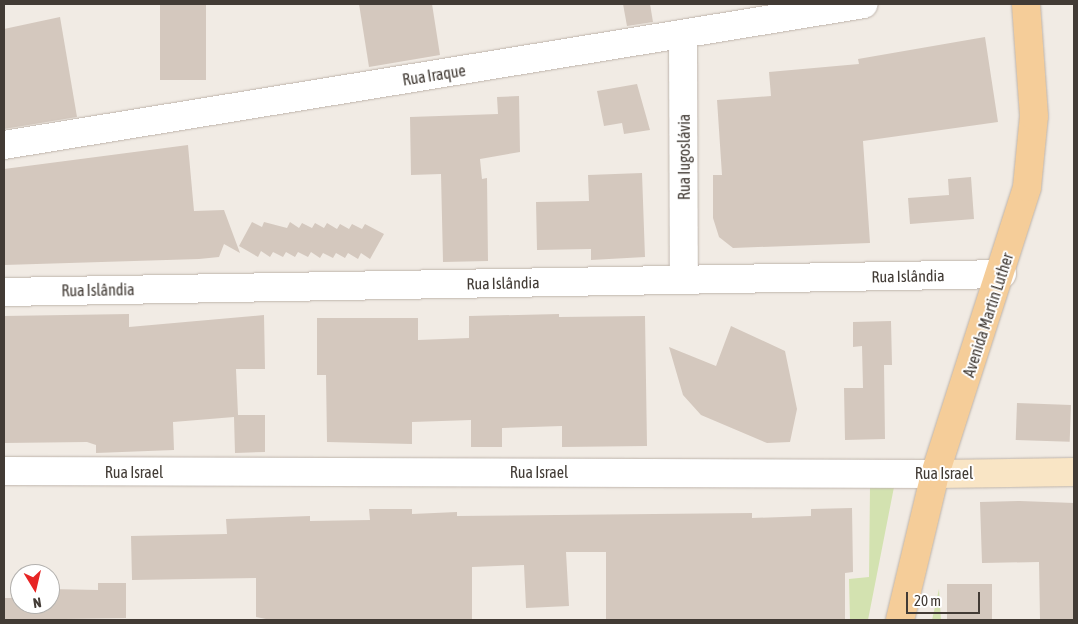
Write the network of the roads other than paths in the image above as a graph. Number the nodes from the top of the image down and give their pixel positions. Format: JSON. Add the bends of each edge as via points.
{"nodes":[{"id":1,"x":864,"y":4,"type":"edge"},
{"id":2,"x":1026,"y":4,"type":"edge"},
{"id":3,"x":683,"y":34,"type":"junction"},
{"id":4,"x":4,"y":145,"type":"edge"},
{"id":5,"x":1002,"y":274,"type":"junction"},
{"id":6,"x":684,"y":279,"type":"junction"},
{"id":7,"x":4,"y":292,"type":"edge"},
{"id":8,"x":4,"y":472,"type":"edge"},
{"id":9,"x":1074,"y":472,"type":"edge"},
{"id":10,"x":935,"y":474,"type":"junction"},
{"id":11,"x":900,"y":620,"type":"edge"}],
"edges":[{"from":1,"to":3,"type":"street","name":"Rua Iraque"},
{"from":2,"to":5,"type":"main road","name":"Avenida Martin Luther","via":[[1034,76],[1032,155],[1020,219]]},
{"from":3,"to":4,"type":"street","name":"Rua Iraque"},
{"from":3,"to":6,"type":"street","name":"Rua Iugoslávia"},
{"from":5,"to":6,"type":"street","name":"Rua Islândia"},
{"from":5,"to":10,"type":"main road","name":"Avenida Martin Luther"},
{"from":6,"to":7,"type":"street","name":"Rua Islândia"},
{"from":8,"to":10,"type":"street","name":"Rua Israel"},
{"from":9,"to":10,"type":"street","name":"Rua Israel"},
{"from":10,"to":11,"type":"main road","name":"Avenida Martin Luther"}]}
